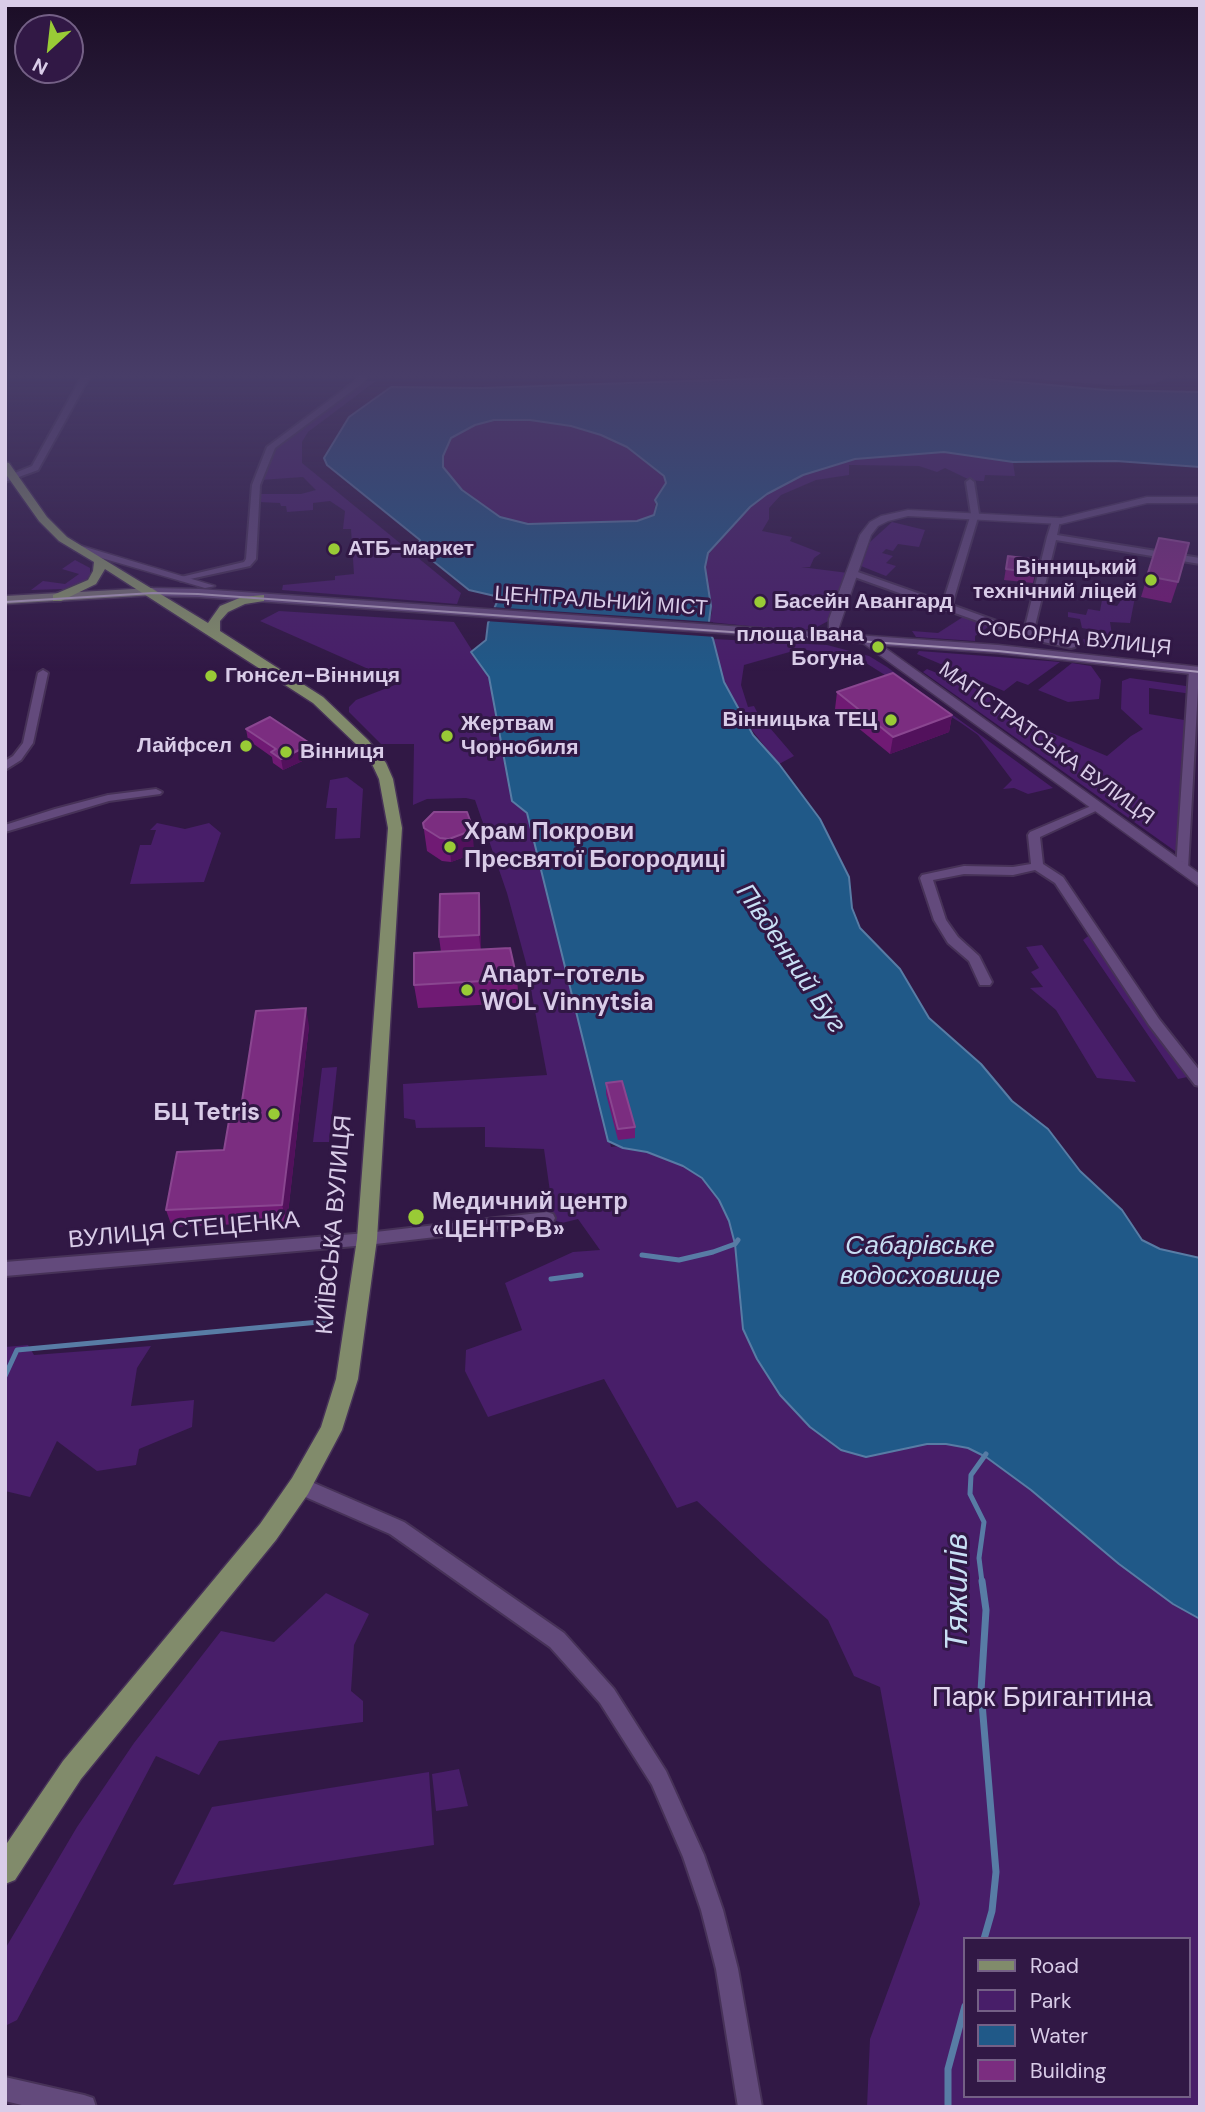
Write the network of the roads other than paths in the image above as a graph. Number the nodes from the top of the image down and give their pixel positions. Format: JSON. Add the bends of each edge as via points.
{"nodes":[{"id":1,"x":9,"y":475,"type":"edge"},
{"id":2,"x":31,"y":475,"type":"edge"},
{"id":3,"x":260,"y":475,"type":"edge"},
{"id":4,"x":970,"y":482,"type":"dead end"},
{"id":5,"x":22,"y":489,"type":"junction"},
{"id":6,"x":1200,"y":500,"type":"edge"},
{"id":7,"x":974,"y":517,"type":"junction"},
{"id":8,"x":1056,"y":521,"type":"junction"},
{"id":9,"x":1051,"y":537,"type":"junction"},
{"id":10,"x":78,"y":548,"type":"junction"},
{"id":11,"x":100,"y":560,"type":"junction"},
{"id":12,"x":1200,"y":561,"type":"edge"},
{"id":13,"x":852,"y":573,"type":"junction"},
{"id":14,"x":184,"y":579,"type":"junction"},
{"id":15,"x":152,"y":592,"type":"junction"},
{"id":16,"x":57,"y":598,"type":"junction"},
{"id":17,"x":260,"y":598,"type":"junction"},
{"id":18,"x":5,"y":600,"type":"edge"},
{"id":19,"x":947,"y":605,"type":"junction"},
{"id":20,"x":835,"y":619,"type":"junction"},
{"id":21,"x":736,"y":631,"type":"joint"},
{"id":22,"x":214,"y":633,"type":"junction"},
{"id":23,"x":799,"y":636,"type":"junction"},
{"id":24,"x":1028,"y":636,"type":"junction"},
{"id":25,"x":836,"y":638,"type":"junction"},
{"id":26,"x":867,"y":640,"type":"junction"},
{"id":27,"x":903,"y":643,"type":"junction"},
{"id":28,"x":1071,"y":645,"type":"dead end"},
{"id":29,"x":899,"y":663,"type":"junction"},
{"id":30,"x":1197,"y":671,"type":"edge"},
{"id":31,"x":43,"y":673,"type":"dead end"},
{"id":32,"x":5,"y":767,"type":"edge"},
{"id":33,"x":156,"y":792,"type":"dead end"},
{"id":34,"x":1096,"y":807,"type":"junction"},
{"id":35,"x":5,"y":829,"type":"edge"},
{"id":36,"x":1037,"y":866,"type":"junction"},
{"id":37,"x":1182,"y":869,"type":"junction"},
{"id":38,"x":1200,"y":882,"type":"edge"},
{"id":39,"x":985,"y":982,"type":"dead end"},
{"id":40,"x":1200,"y":1081,"type":"edge"},
{"id":41,"x":547,"y":1218,"type":"dead end"},
{"id":42,"x":367,"y":1239,"type":"junction"},
{"id":43,"x":5,"y":1269,"type":"edge"},
{"id":44,"x":300,"y":1486,"type":"junction"},
{"id":45,"x":5,"y":1870,"type":"edge"},
{"id":46,"x":5,"y":2089,"type":"edge"},
{"id":47,"x":84,"y":2107,"type":"edge"},
{"id":48,"x":750,"y":2107,"type":"edge"}],
"edges":[{"from":1,"to":5,"type":"main road","name":"КИЇВСЬКА ВУЛИЦЯ"},
{"from":2,"to":5,"type":"street"},
{"from":3,"to":14,"type":"street","via":[[251,559],[247,564]]},
{"from":4,"to":7,"type":"street"},
{"from":5,"to":10,"type":"main road","name":"КИЇВСЬКА ВУЛИЦЯ","via":[[43,519]]},
{"from":6,"to":8,"type":"street","via":[[1147,500]]},
{"from":7,"to":8,"type":"street"},
{"from":7,"to":13,"type":"street","via":[[908,513],[885,518],[866,535]]},
{"from":7,"to":19,"type":"street"},
{"from":8,"to":9,"type":"street"},
{"from":9,"to":12,"type":"street"},
{"from":9,"to":24,"type":"street"},
{"from":10,"to":11,"type":"main road","name":"КИЇВСЬКА ВУЛИЦЯ"},
{"from":10,"to":14,"type":"street"},
{"from":11,"to":15,"type":"main road","name":"КИЇВСЬКА ВУЛИЦЯ"},
{"from":11,"to":16,"type":"main road","via":[[92,582]]},
{"from":13,"to":19,"type":"street","name":"СОБОРНА ВУЛИЦЯ"},
{"from":13,"to":20,"type":"street"},
{"from":14,"to":17,"type":"street"},
{"from":15,"to":16,"type":"main road"},
{"from":15,"to":17,"type":"street"},
{"from":15,"to":22,"type":"main road","name":"КИЇВСЬКА ВУЛИЦЯ"},
{"from":16,"to":18,"type":"main road"},
{"from":17,"to":21,"type":"street","name":"ЦЕНТРАЛЬНИЙ МІСТ"},
{"from":17,"to":22,"type":"main road","via":[[224,609],[214,621]]},
{"from":19,"to":24,"type":"street","name":"СОБОРНА ВУЛИЦЯ"},
{"from":20,"to":23,"type":"street"},
{"from":20,"to":25,"type":"street"},
{"from":20,"to":26,"type":"street","name":"МАГІСТРАТСЬКА ВУЛИЦЯ"},
{"from":21,"to":23,"type":"street","name":"СОБОРНА ВУЛИЦЯ"},
{"from":22,"to":42,"type":"main road","name":"КИЇВСЬКА ВУЛИЦЯ","via":[[317,700],[363,743],[386,779],[395,828]]},
{"from":23,"to":25,"type":"street","name":"СОБОРНА ВУЛИЦЯ"},
{"from":24,"to":28,"type":"street","name":"СОБОРНА ВУЛИЦЯ"},
{"from":25,"to":26,"type":"street","name":"СОБОРНА ВУЛИЦЯ"},
{"from":25,"to":29,"type":"street"},
{"from":26,"to":27,"type":"street","name":"СОБОРНА ВУЛИЦЯ"},
{"from":26,"to":29,"type":"street","name":"МАГІСТРАТСЬКА ВУЛИЦЯ"},
{"from":27,"to":29,"type":"street","via":[[891,650]]},
{"from":27,"to":30,"type":"street","name":"СОБОРНА ВУЛИЦЯ"},
{"from":29,"to":34,"type":"street","name":"МАГІСТРАТСЬКА ВУЛИЦЯ"},
{"from":30,"to":37,"type":"street"},
{"from":31,"to":32,"type":"street","via":[[28,743]]},
{"from":33,"to":35,"type":"street","via":[[108,798]]},
{"from":34,"to":36,"type":"street","via":[[1034,835]]},
{"from":34,"to":37,"type":"street","name":"МАГІСТРАТСЬКА ВУЛИЦЯ"},
{"from":36,"to":39,"type":"street","via":[[1013,871],[964,870],[926,878],[940,920],[974,959]]},
{"from":36,"to":40,"type":"street","via":[[1059,880],[1154,1022]]},
{"from":37,"to":38,"type":"street","name":"МАГІСТРАТСЬКА ВУЛИЦЯ"},
{"from":41,"to":42,"type":"street","name":"ВУЛИЦЯ СТЕЦЕНКА"},
{"from":42,"to":43,"type":"street","name":"ВУЛИЦЯ СТЕЦЕНКА"},
{"from":42,"to":44,"type":"main road","name":"КИЇВСЬКА ВУЛИЦЯ","via":[[347,1379],[331,1430]]},
{"from":44,"to":45,"type":"main road","name":"КИЇВСЬКА ВУЛИЦЯ","via":[[268,1532],[72,1770]]},
{"from":44,"to":48,"type":"street","via":[[397,1528],[556,1640],[607,1696],[659,1778],[693,1855],[727,1969]]},
{"from":46,"to":47,"type":"street"}]}
